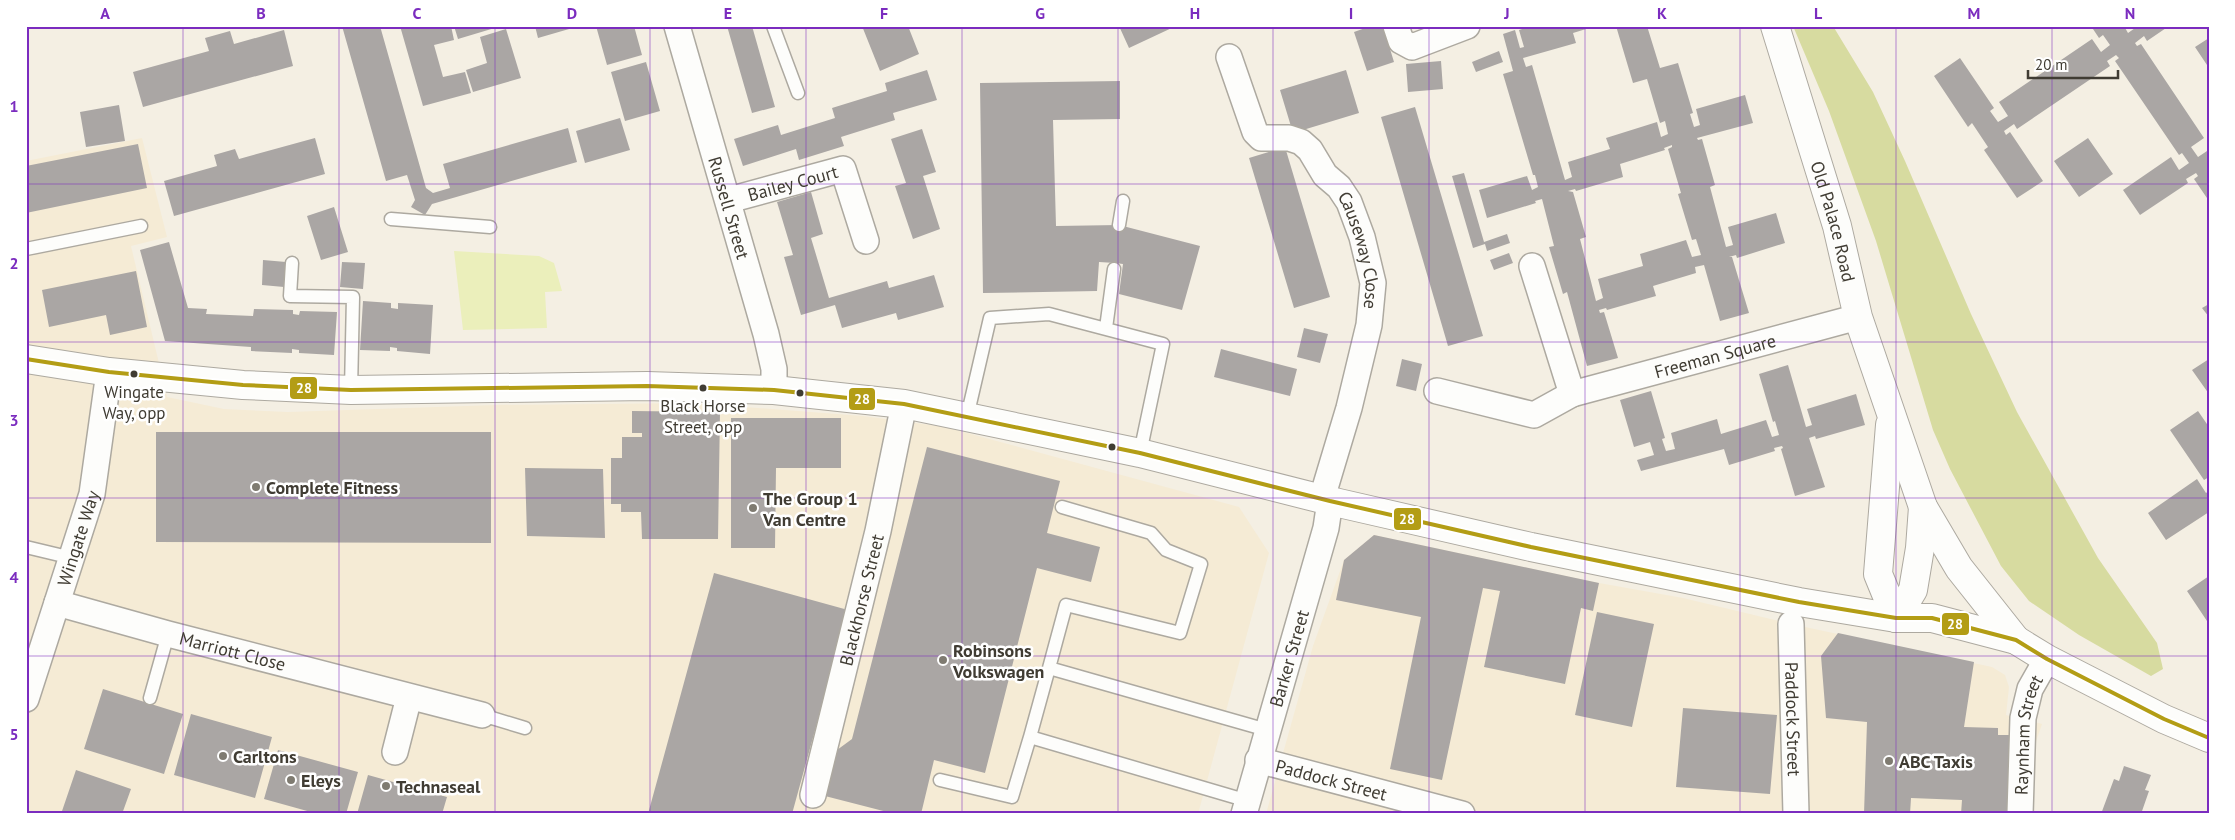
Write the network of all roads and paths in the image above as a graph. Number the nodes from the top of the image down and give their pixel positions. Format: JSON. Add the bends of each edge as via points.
{"nodes":[{"id":1,"x":773,"y":26,"type":"edge"},
{"id":2,"x":1396,"y":26,"type":"edge"},
{"id":3,"x":1467,"y":26,"type":"edge"},
{"id":4,"x":1775,"y":26,"type":"edge"},
{"id":5,"x":680,"y":27,"type":"edge"},
{"id":6,"x":1229,"y":57,"type":"dead end"},
{"id":7,"x":798,"y":93,"type":"dead end"},
{"id":8,"x":729,"y":200,"type":"junction"},
{"id":9,"x":1123,"y":201,"type":"dead end"},
{"id":10,"x":392,"y":219,"type":"dead end"},
{"id":11,"x":1119,"y":225,"type":"dead end"},
{"id":12,"x":141,"y":226,"type":"dead end"},
{"id":13,"x":490,"y":227,"type":"dead end"},
{"id":14,"x":866,"y":241,"type":"dead end"},
{"id":15,"x":26,"y":250,"type":"edge"},
{"id":16,"x":292,"y":263,"type":"dead end"},
{"id":17,"x":1532,"y":266,"type":"dead end"},
{"id":18,"x":1114,"y":269,"type":"dead end"},
{"id":19,"x":1858,"y":317,"type":"junction"},
{"id":20,"x":1106,"y":328,"type":"junction"},
{"id":21,"x":26,"y":360,"type":"edge"},
{"id":22,"x":109,"y":372,"type":"junction"},
{"id":23,"x":351,"y":390,"type":"junction"},
{"id":24,"x":774,"y":390,"type":"junction"},
{"id":25,"x":1437,"y":391,"type":"dead end"},
{"id":26,"x":1572,"y":394,"type":"junction"},
{"id":27,"x":904,"y":404,"type":"junction"},
{"id":28,"x":1891,"y":416,"type":"junction"},
{"id":29,"x":967,"y":417,"type":"junction"},
{"id":30,"x":1140,"y":453,"type":"junction"},
{"id":31,"x":1326,"y":499,"type":"junction"},
{"id":32,"x":1062,"y":507,"type":"dead end"},
{"id":33,"x":1923,"y":507,"type":"junction"},
{"id":34,"x":26,"y":547,"type":"edge"},
{"id":35,"x":72,"y":558,"type":"junction"},
{"id":36,"x":57,"y":603,"type":"junction"},
{"id":37,"x":1896,"y":618,"type":"junction"},
{"id":38,"x":1791,"y":624,"type":"dead end"},
{"id":39,"x":168,"y":634,"type":"junction"},
{"id":40,"x":2016,"y":640,"type":"junction"},
{"id":41,"x":2047,"y":659,"type":"junction"},
{"id":42,"x":1049,"y":668,"type":"junction"},
{"id":43,"x":409,"y":697,"type":"junction"},
{"id":44,"x":150,"y":698,"type":"dead end"},
{"id":45,"x":26,"y":699,"type":"edge"},
{"id":46,"x":482,"y":715,"type":"joint"},
{"id":47,"x":525,"y":728,"type":"dead end"},
{"id":48,"x":1266,"y":730,"type":"junction"},
{"id":49,"x":1030,"y":737,"type":"junction"},
{"id":50,"x":2209,"y":738,"type":"edge"},
{"id":51,"x":395,"y":752,"type":"dead end"},
{"id":52,"x":1258,"y":760,"type":"junction"},
{"id":53,"x":940,"y":780,"type":"dead end"},
{"id":54,"x":813,"y":795,"type":"dead end"},
{"id":55,"x":1246,"y":807,"type":"edge"},
{"id":56,"x":1434,"y":810,"type":"edge"},
{"id":57,"x":1462,"y":814,"type":"edge"},
{"id":58,"x":1796,"y":814,"type":"edge"},
{"id":59,"x":2020,"y":814,"type":"edge"}],
"edges":[{"from":1,"to":7,"type":"lane"},
{"from":2,"to":3,"type":"street","via":[[1401,41],[1412,47]]},
{"from":4,"to":19,"type":"street","name":"Old Palace Road","via":[[1838,226]]},
{"from":5,"to":8,"type":"street","name":"Russell Street"},
{"from":6,"to":31,"type":"street","name":"Causeway Close","via":[[1255,132],[1261,138],[1289,138],[1301,142],[1349,202],[1362,237],[1373,283],[1369,325]]},
{"from":8,"to":14,"type":"street","name":"Bailey Court","via":[[843,169]]},
{"from":8,"to":24,"type":"street","name":"Russell Street","via":[[774,369]]},
{"from":9,"to":11,"type":"lane"},
{"from":10,"to":13,"type":"lane"},
{"from":12,"to":15,"type":"lane"},
{"from":16,"to":23,"type":"lane","via":[[290,296],[353,297]]},
{"from":17,"to":26,"type":"street"},
{"from":18,"to":20,"type":"lane"},
{"from":19,"to":26,"type":"street","name":"Freeman Square"},
{"from":19,"to":28,"type":"street","name":"Old Palace Road"},
{"from":20,"to":29,"type":"lane","via":[[1049,314],[990,318]]},
{"from":20,"to":30,"type":"lane","via":[[1163,344]]},
{"from":21,"to":22,"type":"street"},
{"from":22,"to":23,"type":"street","via":[[242,385]]},
{"from":22,"to":35,"type":"street","name":"Wingate Way","via":[[92,494]]},
{"from":23,"to":24,"type":"street","via":[[647,386]]},
{"from":24,"to":27,"type":"street"},
{"from":25,"to":26,"type":"street","name":"Freeman Square","via":[[1534,415]]},
{"from":27,"to":29,"type":"street"},
{"from":27,"to":54,"type":"street","name":"Blackhorse Street","via":[[878,531]]},
{"from":28,"to":33,"type":"street","name":"Old Palace Road"},
{"from":28,"to":37,"type":"street","name":"Old Palace Road","via":[[1878,574]]},
{"from":29,"to":30,"type":"street"},
{"from":30,"to":31,"type":"street"},
{"from":31,"to":37,"type":"street","via":[[1531,547],[1799,602]]},
{"from":31,"to":48,"type":"street","name":"Barker Street","via":[[1326,528]]},
{"from":32,"to":42,"type":"lane","via":[[1151,533],[1166,550],[1201,564],[1180,633],[1066,605]]},
{"from":33,"to":37,"type":"street","name":"Old Palace Road","via":[[1914,590]]},
{"from":33,"to":40,"type":"street","name":"Old Palace Road","via":[[1959,568]]},
{"from":34,"to":35,"type":"lane"},
{"from":35,"to":36,"type":"street","name":"Wingate Way"},
{"from":36,"to":39,"type":"street","name":"Marriott Close"},
{"from":36,"to":45,"type":"street","name":"Wingate Way"},
{"from":37,"to":40,"type":"street","via":[[1932,618]]},
{"from":38,"to":58,"type":"street","name":"Paddock Street"},
{"from":39,"to":43,"type":"street","name":"Marriott Close"},
{"from":39,"to":44,"type":"lane"},
{"from":40,"to":41,"type":"street"},
{"from":41,"to":50,"type":"street","via":[[2164,719]]},
{"from":41,"to":59,"type":"street","name":"Raynham Street","via":[[2030,689],[2023,718]]},
{"from":42,"to":48,"type":"lane"},
{"from":42,"to":49,"type":"lane"},
{"from":43,"to":46,"type":"street","name":"Marriott Close"},
{"from":43,"to":51,"type":"street"},
{"from":46,"to":47,"type":"lane"},
{"from":48,"to":52,"type":"street","name":"Barker Street"},
{"from":49,"to":53,"type":"lane","via":[[1012,797]]},
{"from":49,"to":55,"type":"lane","via":[[1160,773]]},
{"from":52,"to":55,"type":"street","name":"Barker Street"},
{"from":52,"to":56,"type":"street","name":"Paddock Street"},
{"from":56,"to":57,"type":"street","name":"Paddock Street"}]}
